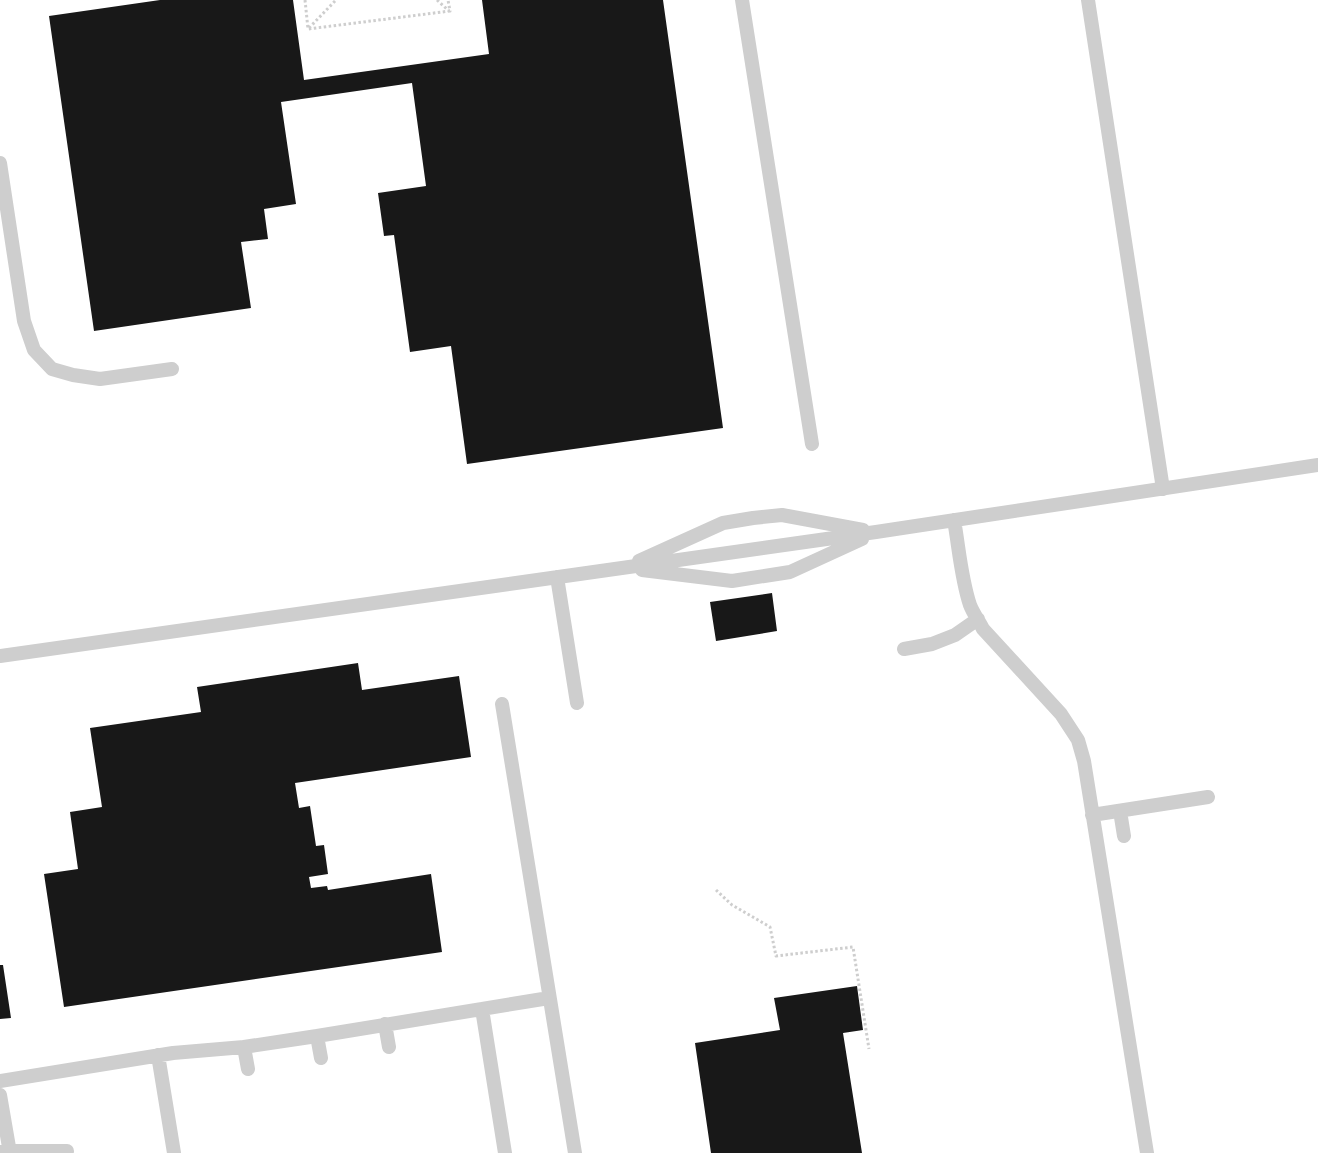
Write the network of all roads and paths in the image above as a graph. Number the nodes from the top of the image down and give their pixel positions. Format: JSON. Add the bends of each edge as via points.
{"nodes":[{"id":1,"x":305,"y":0,"type":"edge"},
{"id":2,"x":336,"y":0,"type":"edge"},
{"id":3,"x":437,"y":0,"type":"edge"},
{"id":4,"x":448,"y":0,"type":"edge"},
{"id":5,"x":742,"y":0,"type":"edge"},
{"id":6,"x":1088,"y":0,"type":"edge"},
{"id":7,"x":450,"y":11,"type":"junction"},
{"id":8,"x":308,"y":29,"type":"junction"},
{"id":9,"x":0,"y":163,"type":"edge"},
{"id":10,"x":172,"y":369,"type":"dead end"},
{"id":11,"x":812,"y":444,"type":"dead end"},
{"id":12,"x":1318,"y":465,"type":"edge"},
{"id":13,"x":1164,"y":489,"type":"junction"},
{"id":14,"x":954,"y":520,"type":"junction"},
{"id":15,"x":876,"y":532,"type":"junction"},
{"id":16,"x":624,"y":568,"type":"junction"},
{"id":17,"x":556,"y":577,"type":"junction"},
{"id":18,"x":978,"y":619,"type":"junction"},
{"id":19,"x":904,"y":650,"type":"dead end"},
{"id":20,"x":0,"y":656,"type":"edge"},
{"id":21,"x":577,"y":703,"type":"dead end"},
{"id":22,"x":502,"y":704,"type":"dead end"},
{"id":23,"x":1208,"y":797,"type":"dead end"},
{"id":24,"x":1120,"y":811,"type":"junction"},
{"id":25,"x":1092,"y":815,"type":"junction"},
{"id":26,"x":1124,"y":836,"type":"dead end"},
{"id":27,"x":716,"y":890,"type":"dead end"},
{"id":28,"x":549,"y":998,"type":"junction"},
{"id":29,"x":482,"y":1008,"type":"junction"},
{"id":30,"x":385,"y":1024,"type":"junction"},
{"id":31,"x":317,"y":1036,"type":"junction"},
{"id":32,"x":389,"y":1047,"type":"dead end"},
{"id":33,"x":244,"y":1048,"type":"junction"},
{"id":34,"x":869,"y":1049,"type":"dead end"},
{"id":35,"x":158,"y":1055,"type":"junction"},
{"id":36,"x":321,"y":1058,"type":"dead end"},
{"id":37,"x":248,"y":1069,"type":"dead end"},
{"id":38,"x":0,"y":1081,"type":"edge"},
{"id":39,"x":0,"y":1095,"type":"edge"},
{"id":40,"x":67,"y":1151,"type":"dead end"},
{"id":41,"x":6,"y":1152,"type":"edge"},
{"id":42,"x":174,"y":1153,"type":"edge"},
{"id":43,"x":505,"y":1153,"type":"edge"},
{"id":44,"x":575,"y":1153,"type":"edge"},
{"id":45,"x":1147,"y":1153,"type":"edge"}],
"edges":[{"from":1,"to":8,"type":"path"},
{"from":2,"to":8,"type":"path"},
{"from":3,"to":7,"type":"path"},
{"from":4,"to":7,"type":"path"},
{"from":5,"to":11,"type":"lane"},
{"from":6,"to":13,"type":"lane"},
{"from":7,"to":8,"type":"path"},
{"from":9,"to":10,"type":"lane","via":[[24,321],[34,350],[52,369],[100,379]]},
{"from":12,"to":13,"type":"lane"},
{"from":13,"to":14,"type":"lane"},
{"from":14,"to":15,"type":"lane"},
{"from":14,"to":18,"type":"lane","via":[[964,581]]},
{"from":15,"to":16,"type":"lane"},
{"from":15,"to":16,"type":"lane","via":[[790,572],[732,581]]},
{"from":15,"to":16,"type":"lane","via":[[782,515],[753,518],[724,523]]},
{"from":16,"to":17,"type":"lane"},
{"from":17,"to":20,"type":"lane"},
{"from":17,"to":21,"type":"lane"},
{"from":18,"to":19,"type":"lane","via":[[956,635]]},
{"from":18,"to":25,"type":"lane","via":[[983,629],[1061,714],[1078,740]]},
{"from":22,"to":28,"type":"lane"},
{"from":23,"to":24,"type":"lane"},
{"from":24,"to":25,"type":"lane"},
{"from":24,"to":26,"type":"lane"},
{"from":25,"to":45,"type":"lane"},
{"from":27,"to":34,"type":"path","via":[[732,905],[770,927],[776,956],[853,947]]},
{"from":28,"to":29,"type":"lane"},
{"from":28,"to":44,"type":"lane"},
{"from":29,"to":30,"type":"lane"},
{"from":29,"to":43,"type":"lane"},
{"from":30,"to":31,"type":"lane"},
{"from":30,"to":32,"type":"lane"},
{"from":31,"to":33,"type":"lane"},
{"from":31,"to":36,"type":"lane"},
{"from":33,"to":35,"type":"lane"},
{"from":33,"to":37,"type":"lane"},
{"from":35,"to":38,"type":"lane"},
{"from":35,"to":42,"type":"lane"},
{"from":39,"to":41,"type":"lane"},
{"from":40,"to":41,"type":"lane"}]}
